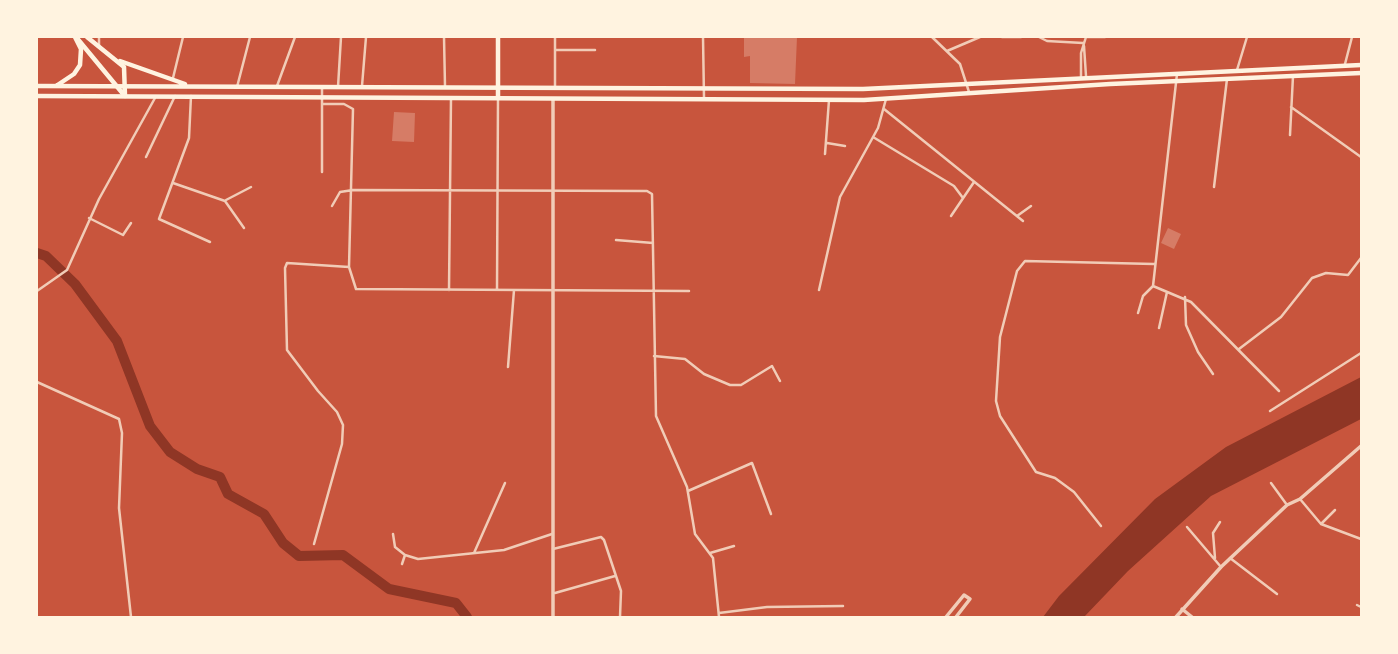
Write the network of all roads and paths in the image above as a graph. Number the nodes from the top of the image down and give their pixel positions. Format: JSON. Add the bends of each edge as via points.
{"nodes":[{"id":1,"x":76,"y":37,"type":"edge"},
{"id":2,"x":87,"y":37,"type":"edge"},
{"id":3,"x":99,"y":37,"type":"edge"},
{"id":4,"x":183,"y":37,"type":"edge"},
{"id":5,"x":250,"y":37,"type":"edge"},
{"id":6,"x":295,"y":37,"type":"edge"},
{"id":7,"x":341,"y":37,"type":"edge"},
{"id":8,"x":366,"y":37,"type":"edge"},
{"id":9,"x":444,"y":37,"type":"edge"},
{"id":10,"x":498,"y":37,"type":"edge"},
{"id":11,"x":555,"y":37,"type":"edge"},
{"id":12,"x":703,"y":37,"type":"edge"},
{"id":13,"x":932,"y":37,"type":"edge"},
{"id":14,"x":979,"y":37,"type":"edge"},
{"id":15,"x":1002,"y":37,"type":"edge"},
{"id":16,"x":1021,"y":37,"type":"edge"},
{"id":17,"x":1038,"y":37,"type":"edge"},
{"id":18,"x":1105,"y":37,"type":"edge"},
{"id":19,"x":1247,"y":37,"type":"edge"},
{"id":20,"x":1353,"y":37,"type":"edge"},
{"id":21,"x":1063,"y":39,"type":"edge"},
{"id":22,"x":1084,"y":43,"type":"junction"},
{"id":23,"x":99,"y":48,"type":"junction"},
{"id":24,"x":555,"y":50,"type":"junction"},
{"id":25,"x":595,"y":50,"type":"dead end"},
{"id":26,"x":947,"y":51,"type":"junction"},
{"id":27,"x":120,"y":61,"type":"junction"},
{"id":28,"x":1345,"y":65,"type":"junction"},
{"id":29,"x":1361,"y":65,"type":"edge"},
{"id":30,"x":1237,"y":70,"type":"junction"},
{"id":31,"x":1177,"y":72,"type":"junction"},
{"id":32,"x":1361,"y":73,"type":"edge"},
{"id":33,"x":1084,"y":76,"type":"junction"},
{"id":34,"x":1293,"y":76,"type":"junction"},
{"id":35,"x":1227,"y":79,"type":"junction"},
{"id":36,"x":173,"y":80,"type":"junction"},
{"id":37,"x":1177,"y":81,"type":"junction"},
{"id":38,"x":966,"y":82,"type":"junction"},
{"id":39,"x":189,"y":85,"type":"junction"},
{"id":40,"x":37,"y":86,"type":"edge"},
{"id":41,"x":55,"y":86,"type":"junction"},
{"id":42,"x":117,"y":86,"type":"junction"},
{"id":43,"x":125,"y":86,"type":"junction"},
{"id":44,"x":237,"y":87,"type":"junction"},
{"id":45,"x":277,"y":87,"type":"junction"},
{"id":46,"x":322,"y":87,"type":"junction"},
{"id":47,"x":338,"y":87,"type":"junction"},
{"id":48,"x":362,"y":87,"type":"junction"},
{"id":49,"x":369,"y":87,"type":"junction"},
{"id":50,"x":445,"y":87,"type":"junction"},
{"id":51,"x":498,"y":88,"type":"junction"},
{"id":52,"x":555,"y":88,"type":"junction"},
{"id":53,"x":704,"y":89,"type":"junction"},
{"id":54,"x":969,"y":92,"type":"junction"},
{"id":55,"x":37,"y":96,"type":"edge"},
{"id":56,"x":125,"y":96,"type":"junction"},
{"id":57,"x":157,"y":96,"type":"junction"},
{"id":58,"x":176,"y":96,"type":"junction"},
{"id":59,"x":191,"y":96,"type":"junction"},
{"id":60,"x":322,"y":97,"type":"junction"},
{"id":61,"x":369,"y":98,"type":"junction"},
{"id":62,"x":452,"y":98,"type":"junction"},
{"id":63,"x":498,"y":98,"type":"junction"},
{"id":64,"x":704,"y":98,"type":"junction"},
{"id":65,"x":553,"y":99,"type":"junction"},
{"id":66,"x":886,"y":99,"type":"junction"},
{"id":67,"x":830,"y":100,"type":"junction"},
{"id":68,"x":322,"y":104,"type":"junction"},
{"id":69,"x":1291,"y":107,"type":"junction"},
{"id":70,"x":884,"y":109,"type":"junction"},
{"id":71,"x":1290,"y":135,"type":"dead end"},
{"id":72,"x":873,"y":137,"type":"junction"},
{"id":73,"x":827,"y":143,"type":"junction"},
{"id":74,"x":845,"y":146,"type":"dead end"},
{"id":75,"x":825,"y":155,"type":"dead end"},
{"id":76,"x":146,"y":157,"type":"dead end"},
{"id":77,"x":1361,"y":157,"type":"edge"},
{"id":78,"x":321,"y":172,"type":"dead end"},
{"id":79,"x":974,"y":182,"type":"junction"},
{"id":80,"x":172,"y":183,"type":"junction"},
{"id":81,"x":251,"y":187,"type":"dead end"},
{"id":82,"x":1214,"y":187,"type":"dead end"},
{"id":83,"x":353,"y":190,"type":"junction"},
{"id":84,"x":448,"y":190,"type":"junction"},
{"id":85,"x":552,"y":191,"type":"junction"},
{"id":86,"x":497,"y":192,"type":"junction"},
{"id":87,"x":963,"y":198,"type":"junction"},
{"id":88,"x":225,"y":201,"type":"junction"},
{"id":89,"x":332,"y":206,"type":"dead end"},
{"id":90,"x":1031,"y":206,"type":"dead end"},
{"id":91,"x":951,"y":216,"type":"dead end"},
{"id":92,"x":1017,"y":216,"type":"junction"},
{"id":93,"x":89,"y":218,"type":"junction"},
{"id":94,"x":1023,"y":221,"type":"dead end"},
{"id":95,"x":131,"y":223,"type":"dead end"},
{"id":96,"x":244,"y":228,"type":"dead end"},
{"id":97,"x":616,"y":240,"type":"dead end"},
{"id":98,"x":210,"y":242,"type":"dead end"},
{"id":99,"x":653,"y":243,"type":"junction"},
{"id":100,"x":1361,"y":258,"type":"edge"},
{"id":101,"x":1154,"y":264,"type":"junction"},
{"id":102,"x":349,"y":267,"type":"junction"},
{"id":103,"x":1153,"y":286,"type":"junction"},
{"id":104,"x":449,"y":290,"type":"junction"},
{"id":105,"x":497,"y":290,"type":"junction"},
{"id":106,"x":514,"y":290,"type":"junction"},
{"id":107,"x":553,"y":290,"type":"junction"},
{"id":108,"x":819,"y":290,"type":"dead end"},
{"id":109,"x":653,"y":291,"type":"junction"},
{"id":110,"x":688,"y":291,"type":"dead end"},
{"id":111,"x":37,"y":292,"type":"edge"},
{"id":112,"x":1167,"y":292,"type":"junction"},
{"id":113,"x":1185,"y":297,"type":"junction"},
{"id":114,"x":1138,"y":313,"type":"dead end"},
{"id":115,"x":1159,"y":328,"type":"dead end"},
{"id":116,"x":1239,"y":349,"type":"junction"},
{"id":117,"x":1361,"y":353,"type":"edge"},
{"id":118,"x":654,"y":356,"type":"junction"},
{"id":119,"x":509,"y":367,"type":"dead end"},
{"id":120,"x":1213,"y":374,"type":"dead end"},
{"id":121,"x":780,"y":381,"type":"dead end"},
{"id":122,"x":37,"y":382,"type":"edge"},
{"id":123,"x":1279,"y":391,"type":"dead end"},
{"id":124,"x":1270,"y":411,"type":"dead end"},
{"id":125,"x":1361,"y":446,"type":"edge"},
{"id":126,"x":505,"y":483,"type":"dead end"},
{"id":127,"x":1270,"y":483,"type":"dead end"},
{"id":128,"x":688,"y":491,"type":"junction"},
{"id":129,"x":1300,"y":499,"type":"junction"},
{"id":130,"x":1287,"y":505,"type":"junction"},
{"id":131,"x":1335,"y":510,"type":"dead end"},
{"id":132,"x":771,"y":514,"type":"dead end"},
{"id":133,"x":1220,"y":522,"type":"dead end"},
{"id":134,"x":1321,"y":524,"type":"junction"},
{"id":135,"x":1101,"y":526,"type":"dead end"},
{"id":136,"x":1187,"y":527,"type":"dead end"},
{"id":137,"x":393,"y":534,"type":"dead end"},
{"id":138,"x":552,"y":534,"type":"junction"},
{"id":139,"x":1361,"y":539,"type":"edge"},
{"id":140,"x":314,"y":544,"type":"dead end"},
{"id":141,"x":734,"y":546,"type":"dead end"},
{"id":142,"x":553,"y":549,"type":"junction"},
{"id":143,"x":474,"y":553,"type":"junction"},
{"id":144,"x":710,"y":553,"type":"junction"},
{"id":145,"x":405,"y":555,"type":"junction"},
{"id":146,"x":1215,"y":558,"type":"junction"},
{"id":147,"x":1230,"y":558,"type":"junction"},
{"id":148,"x":402,"y":564,"type":"dead end"},
{"id":149,"x":1221,"y":567,"type":"junction"},
{"id":150,"x":615,"y":576,"type":"junction"},
{"id":151,"x":552,"y":594,"type":"junction"},
{"id":152,"x":1277,"y":594,"type":"dead end"},
{"id":153,"x":843,"y":606,"type":"dead end"},
{"id":154,"x":1182,"y":609,"type":"junction"},
{"id":155,"x":719,"y":615,"type":"edge"},
{"id":156,"x":131,"y":617,"type":"edge"},
{"id":157,"x":553,"y":617,"type":"edge"},
{"id":158,"x":620,"y":617,"type":"edge"},
{"id":159,"x":946,"y":617,"type":"edge"},
{"id":160,"x":956,"y":617,"type":"edge"},
{"id":161,"x":1176,"y":617,"type":"edge"},
{"id":162,"x":1192,"y":617,"type":"edge"}],
"edges":[{"from":1,"to":41,"type":"main road","via":[[80,65]]},
{"from":1,"to":42,"type":"main road"},
{"from":2,"to":23,"type":"main road"},
{"from":3,"to":23,"type":"street"},
{"from":4,"to":36,"type":"street"},
{"from":5,"to":44,"type":"street"},
{"from":6,"to":45,"type":"street"},
{"from":7,"to":47,"type":"street"},
{"from":8,"to":48,"type":"street"},
{"from":9,"to":50,"type":"street"},
{"from":10,"to":51,"type":"main road"},
{"from":11,"to":24,"type":"street"},
{"from":12,"to":53,"type":"street"},
{"from":13,"to":26,"type":"street"},
{"from":14,"to":26,"type":"street"},
{"from":15,"to":16,"type":"street"},
{"from":17,"to":21,"type":"street"},
{"from":18,"to":22,"type":"street","via":[[1086,37]]},
{"from":19,"to":30,"type":"street"},
{"from":20,"to":28,"type":"street"},
{"from":21,"to":22,"type":"street"},
{"from":22,"to":33,"type":"street"},
{"from":23,"to":27,"type":"main road"},
{"from":24,"to":25,"type":"street"},
{"from":24,"to":52,"type":"street"},
{"from":26,"to":38,"type":"street","via":[[962,68]]},
{"from":27,"to":36,"type":"main road"},
{"from":27,"to":43,"type":"main road"},
{"from":28,"to":29,"type":"main road"},
{"from":28,"to":30,"type":"main road"},
{"from":30,"to":31,"type":"main road"},
{"from":31,"to":33,"type":"main road"},
{"from":31,"to":37,"type":"street"},
{"from":32,"to":34,"type":"main road"},
{"from":33,"to":38,"type":"main road"},
{"from":34,"to":35,"type":"main road"},
{"from":34,"to":69,"type":"street"},
{"from":35,"to":37,"type":"main road"},
{"from":35,"to":82,"type":"street"},
{"from":36,"to":39,"type":"main road"},
{"from":37,"to":54,"type":"main road"},
{"from":37,"to":101,"type":"street"},
{"from":38,"to":53,"type":"main road","via":[[889,88]]},
{"from":38,"to":54,"type":"street"},
{"from":39,"to":43,"type":"main road"},
{"from":39,"to":44,"type":"main road"},
{"from":40,"to":41,"type":"main road"},
{"from":41,"to":42,"type":"main road"},
{"from":42,"to":43,"type":"main road"},
{"from":42,"to":56,"type":"main road"},
{"from":43,"to":56,"type":"main road"},
{"from":44,"to":45,"type":"main road"},
{"from":45,"to":46,"type":"main road"},
{"from":46,"to":47,"type":"main road"},
{"from":46,"to":60,"type":"street"},
{"from":47,"to":48,"type":"main road"},
{"from":48,"to":49,"type":"main road"},
{"from":49,"to":50,"type":"main road"},
{"from":49,"to":61,"type":"main road"},
{"from":50,"to":51,"type":"main road"},
{"from":51,"to":52,"type":"main road"},
{"from":51,"to":63,"type":"main road"},
{"from":52,"to":53,"type":"main road"},
{"from":53,"to":64,"type":"street"},
{"from":54,"to":66,"type":"main road"},
{"from":55,"to":56,"type":"main road"},
{"from":56,"to":57,"type":"main road"},
{"from":57,"to":58,"type":"main road"},
{"from":57,"to":93,"type":"street"},
{"from":58,"to":59,"type":"main road"},
{"from":58,"to":76,"type":"street"},
{"from":59,"to":60,"type":"main road"},
{"from":59,"to":80,"type":"street","via":[[189,138]]},
{"from":60,"to":61,"type":"main road"},
{"from":60,"to":68,"type":"street"},
{"from":61,"to":62,"type":"main road"},
{"from":62,"to":63,"type":"main road"},
{"from":62,"to":84,"type":"street"},
{"from":63,"to":65,"type":"main road"},
{"from":63,"to":86,"type":"street"},
{"from":64,"to":65,"type":"main road"},
{"from":64,"to":67,"type":"main road"},
{"from":65,"to":85,"type":"street"},
{"from":66,"to":67,"type":"main road"},
{"from":66,"to":70,"type":"street"},
{"from":67,"to":73,"type":"street"},
{"from":68,"to":78,"type":"street"},
{"from":68,"to":83,"type":"street","via":[[349,104],[353,109]]},
{"from":69,"to":71,"type":"street"},
{"from":69,"to":77,"type":"street"},
{"from":70,"to":72,"type":"street"},
{"from":70,"to":79,"type":"street"},
{"from":72,"to":87,"type":"street","via":[[954,186]]},
{"from":72,"to":108,"type":"street","via":[[840,197]]},
{"from":73,"to":74,"type":"street"},
{"from":73,"to":75,"type":"street"},
{"from":79,"to":87,"type":"street"},
{"from":79,"to":92,"type":"street"},
{"from":80,"to":88,"type":"street"},
{"from":80,"to":98,"type":"street","via":[[160,221]]},
{"from":81,"to":88,"type":"street"},
{"from":83,"to":84,"type":"street"},
{"from":83,"to":89,"type":"street","via":[[340,192]]},
{"from":83,"to":102,"type":"street"},
{"from":84,"to":86,"type":"street"},
{"from":84,"to":104,"type":"street"},
{"from":85,"to":86,"type":"street"},
{"from":85,"to":99,"type":"street","via":[[650,192]]},
{"from":85,"to":107,"type":"street"},
{"from":86,"to":105,"type":"street"},
{"from":87,"to":91,"type":"street"},
{"from":88,"to":96,"type":"street"},
{"from":90,"to":92,"type":"street"},
{"from":92,"to":94,"type":"street"},
{"from":93,"to":95,"type":"street","via":[[123,235]]},
{"from":93,"to":111,"type":"street","via":[[67,270]]},
{"from":97,"to":99,"type":"street"},
{"from":99,"to":109,"type":"street"},
{"from":100,"to":116,"type":"street","via":[[1348,275],[1326,273],[1312,278],[1281,317]]},
{"from":101,"to":103,"type":"street"},
{"from":101,"to":135,"type":"street","via":[[1025,261],[1017,271],[1000,337],[996,401],[1000,416],[1036,472],[1055,478],[1074,492]]},
{"from":102,"to":104,"type":"street","via":[[356,289]]},
{"from":102,"to":140,"type":"street","via":[[287,263],[285,268],[287,350],[343,425],[342,444]]},
{"from":103,"to":112,"type":"street"},
{"from":103,"to":114,"type":"street","via":[[1145,292]]},
{"from":104,"to":105,"type":"street"},
{"from":105,"to":106,"type":"street"},
{"from":106,"to":107,"type":"street"},
{"from":106,"to":119,"type":"street"},
{"from":107,"to":109,"type":"street"},
{"from":107,"to":138,"type":"street"},
{"from":109,"to":110,"type":"street"},
{"from":109,"to":118,"type":"street"},
{"from":112,"to":113,"type":"street"},
{"from":112,"to":115,"type":"street"},
{"from":113,"to":116,"type":"street"},
{"from":113,"to":120,"type":"street","via":[[1186,325]]},
{"from":116,"to":123,"type":"street"},
{"from":117,"to":124,"type":"street"},
{"from":118,"to":121,"type":"street","via":[[685,359],[730,385],[741,384],[772,366]]},
{"from":118,"to":128,"type":"street","via":[[656,416]]},
{"from":122,"to":156,"type":"street","via":[[119,419],[119,508]]},
{"from":125,"to":129,"type":"street"},
{"from":126,"to":143,"type":"street"},
{"from":127,"to":130,"type":"street"},
{"from":128,"to":132,"type":"street","via":[[752,463]]},
{"from":128,"to":144,"type":"street","via":[[695,534]]},
{"from":129,"to":130,"type":"street"},
{"from":129,"to":134,"type":"street"},
{"from":130,"to":147,"type":"street"},
{"from":131,"to":134,"type":"street"},
{"from":133,"to":146,"type":"street","via":[[1213,533]]},
{"from":134,"to":139,"type":"street"},
{"from":136,"to":146,"type":"street"},
{"from":137,"to":145,"type":"street","via":[[395,547]]},
{"from":138,"to":142,"type":"street"},
{"from":138,"to":143,"type":"street","via":[[504,550]]},
{"from":141,"to":144,"type":"street"},
{"from":142,"to":150,"type":"street","via":[[601,537]]},
{"from":142,"to":151,"type":"street"},
{"from":143,"to":145,"type":"street","via":[[424,559]]},
{"from":144,"to":155,"type":"street"},
{"from":145,"to":148,"type":"street"},
{"from":146,"to":149,"type":"street"},
{"from":147,"to":149,"type":"street"},
{"from":147,"to":152,"type":"street"},
{"from":149,"to":154,"type":"street"},
{"from":150,"to":151,"type":"street"},
{"from":150,"to":158,"type":"street","via":[[621,591]]},
{"from":151,"to":157,"type":"street"},
{"from":153,"to":155,"type":"street","via":[[767,607]]},
{"from":154,"to":161,"type":"street"},
{"from":154,"to":162,"type":"street"},
{"from":159,"to":160,"type":"street","via":[[964,594],[970,599]]}]}
